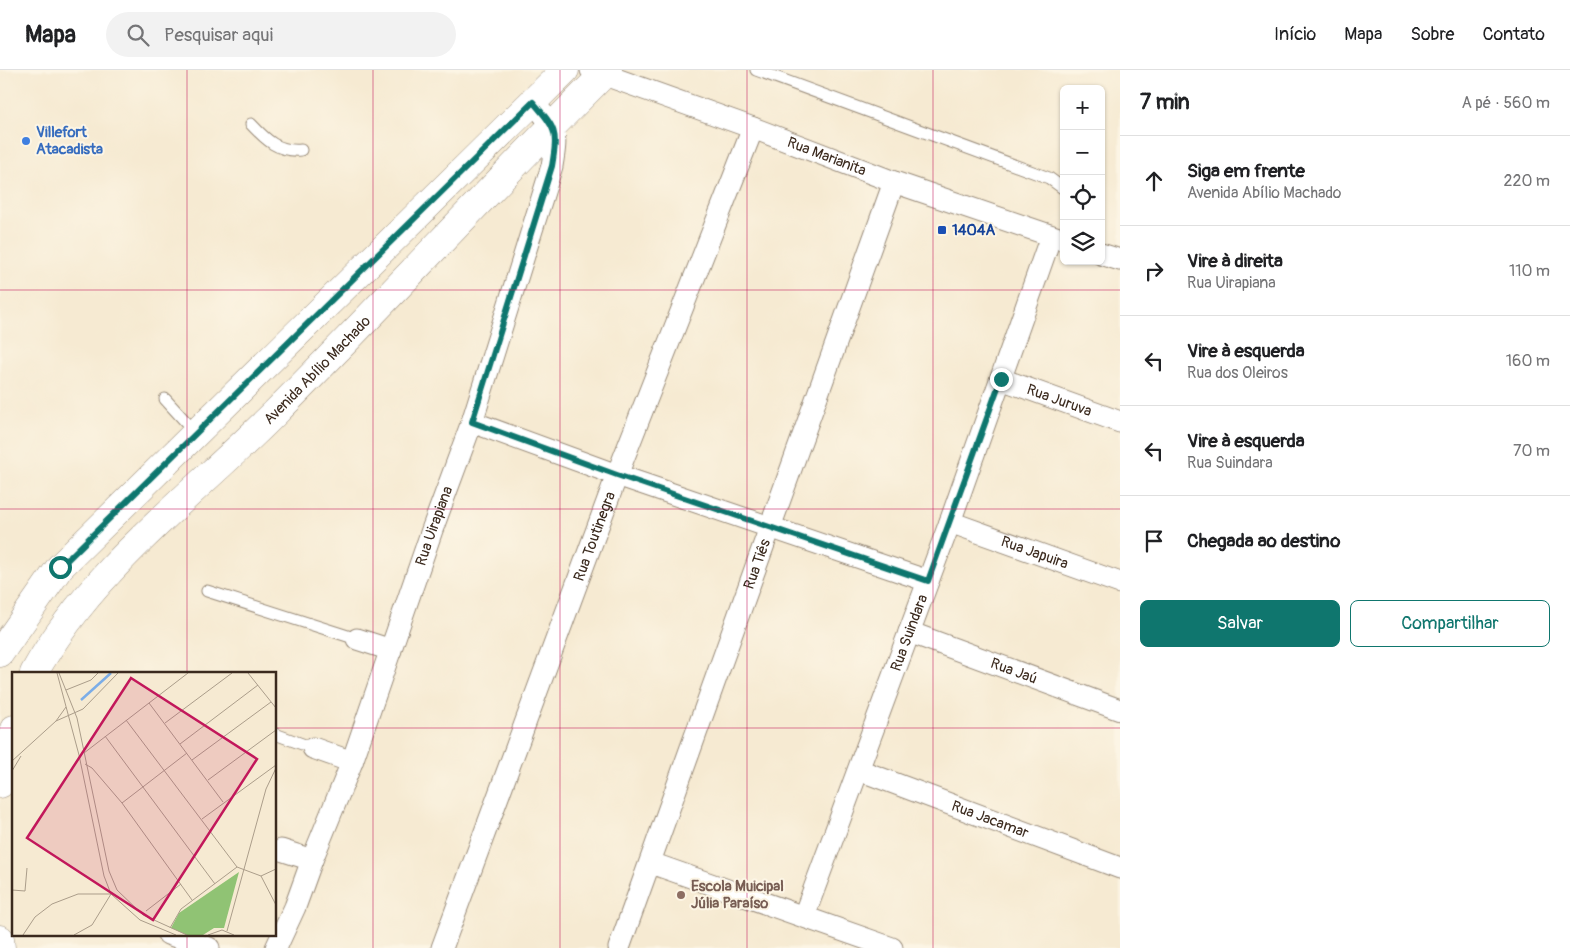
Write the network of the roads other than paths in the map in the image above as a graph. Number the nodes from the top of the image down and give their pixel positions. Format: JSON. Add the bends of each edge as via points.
{"nodes":[{"id":1,"x":565,"y":70,"type":"edge"},
{"id":2,"x":756,"y":70,"type":"edge"},
{"id":3,"x":601,"y":72,"type":"edge"},
{"id":4,"x":533,"y":102,"type":"junction"},
{"id":5,"x":250,"y":124,"type":"dead end"},
{"id":6,"x":553,"y":126,"type":"junction"},
{"id":7,"x":753,"y":128,"type":"junction"},
{"id":8,"x":301,"y":150,"type":"dead end"},
{"id":9,"x":894,"y":182,"type":"junction"},
{"id":10,"x":1060,"y":186,"type":"edge"},
{"id":11,"x":1058,"y":238,"type":"edge"},
{"id":12,"x":1105,"y":255,"type":"edge"},
{"id":13,"x":1120,"y":260,"type":"edge"},
{"id":14,"x":1001,"y":379,"type":"junction"},
{"id":15,"x":165,"y":399,"type":"dead end"},
{"id":16,"x":472,"y":422,"type":"junction"},
{"id":17,"x":1120,"y":422,"type":"edge"},
{"id":18,"x":196,"y":434,"type":"junction"},
{"id":19,"x":617,"y":475,"type":"junction"},
{"id":20,"x":950,"y":522,"type":"junction"},
{"id":21,"x":770,"y":528,"type":"junction"},
{"id":22,"x":928,"y":581,"type":"junction"},
{"id":23,"x":1120,"y":583,"type":"edge"},
{"id":24,"x":207,"y":592,"type":"dead end"},
{"id":25,"x":909,"y":632,"type":"junction"},
{"id":26,"x":357,"y":639,"type":"joint"},
{"id":27,"x":391,"y":650,"type":"junction"},
{"id":28,"x":0,"y":653,"type":"edge"},
{"id":29,"x":35,"y":672,"type":"edge"},
{"id":30,"x":1120,"y":710,"type":"edge"},
{"id":31,"x":276,"y":734,"type":"edge"},
{"id":32,"x":12,"y":737,"type":"edge"},
{"id":33,"x":313,"y":748,"type":"joint"},
{"id":34,"x":352,"y":762,"type":"junction"},
{"id":35,"x":860,"y":770,"type":"junction"},
{"id":36,"x":0,"y":784,"type":"edge"},
{"id":37,"x":278,"y":849,"type":"edge"},
{"id":38,"x":312,"y":860,"type":"junction"},
{"id":39,"x":651,"y":863,"type":"junction"},
{"id":40,"x":1120,"y":868,"type":"edge"},
{"id":41,"x":804,"y":916,"type":"junction"},
{"id":42,"x":174,"y":936,"type":"edge"},
{"id":43,"x":0,"y":939,"type":"edge"},
{"id":44,"x":1,"y":948,"type":"edge"},
{"id":45,"x":209,"y":948,"type":"edge"},
{"id":46,"x":276,"y":948,"type":"edge"},
{"id":47,"x":442,"y":948,"type":"edge"},
{"id":48,"x":619,"y":948,"type":"edge"},
{"id":49,"x":892,"y":948,"type":"edge"}],
"edges":[{"from":1,"to":4,"type":"main road"},
{"from":2,"to":10,"type":"lane","via":[[1049,178]]},
{"from":3,"to":6,"type":"main road","name":"Avenida Abílio Machado"},
{"from":3,"to":7,"type":"street","name":"Rua Marianita"},
{"from":4,"to":6,"type":"street"},
{"from":4,"to":18,"type":"main road"},
{"from":5,"to":8,"type":"lane","via":[[268,142],[286,151]]},
{"from":6,"to":16,"type":"street","name":"Rua Uirapiana","via":[[556,142],[552,166]]},
{"from":6,"to":29,"type":"main road","name":"Avenida Abílio Machado","via":[[274,414],[102,578],[64,624]]},
{"from":7,"to":9,"type":"street","name":"Rua Marianita"},
{"from":7,"to":19,"type":"street","name":"Rua Toutinegra"},
{"from":9,"to":11,"type":"street","name":"Rua Marianita"},
{"from":9,"to":21,"type":"street","name":"Rua Tiês"},
{"from":11,"to":14,"type":"street","name":"Rua Suindara"},
{"from":12,"to":13,"type":"street"},
{"from":14,"to":17,"type":"street","name":"Rua Juruva"},
{"from":14,"to":20,"type":"street","name":"Rua Suindara"},
{"from":15,"to":18,"type":"lane"},
{"from":16,"to":19,"type":"street"},
{"from":16,"to":27,"type":"street","name":"Rua Uirapiana"},
{"from":18,"to":28,"type":"main road","via":[[60,567]]},
{"from":19,"to":21,"type":"street"},
{"from":19,"to":47,"type":"street","name":"Rua Toutinegra"},
{"from":20,"to":22,"type":"street","name":"Rua Suindara"},
{"from":20,"to":23,"type":"street","name":"Rua Japuira"},
{"from":21,"to":22,"type":"street"},
{"from":21,"to":39,"type":"street","name":"Rua Tiês"},
{"from":22,"to":25,"type":"street","name":"Rua Suindara"},
{"from":24,"to":26,"type":"lane"},
{"from":25,"to":30,"type":"street","name":"Rua Jaú"},
{"from":25,"to":35,"type":"street","name":"Rua Suindara"},
{"from":26,"to":27,"type":"street"},
{"from":27,"to":34,"type":"street","name":"Rua Uirapiana"},
{"from":31,"to":33,"type":"lane"},
{"from":32,"to":36,"type":"main road"},
{"from":33,"to":34,"type":"street"},
{"from":34,"to":38,"type":"street","name":"Rua Uirapiana"},
{"from":35,"to":40,"type":"street","name":"Rua Jacamar"},
{"from":35,"to":41,"type":"street","name":"Rua Suindara"},
{"from":37,"to":38,"type":"street"},
{"from":38,"to":46,"type":"street","name":"Rua Uirapiana"},
{"from":39,"to":41,"type":"street"},
{"from":39,"to":48,"type":"street","name":"Rua Tiês"},
{"from":41,"to":49,"type":"street"},
{"from":42,"to":45,"type":"street"},
{"from":43,"to":44,"type":"main road"}]}
